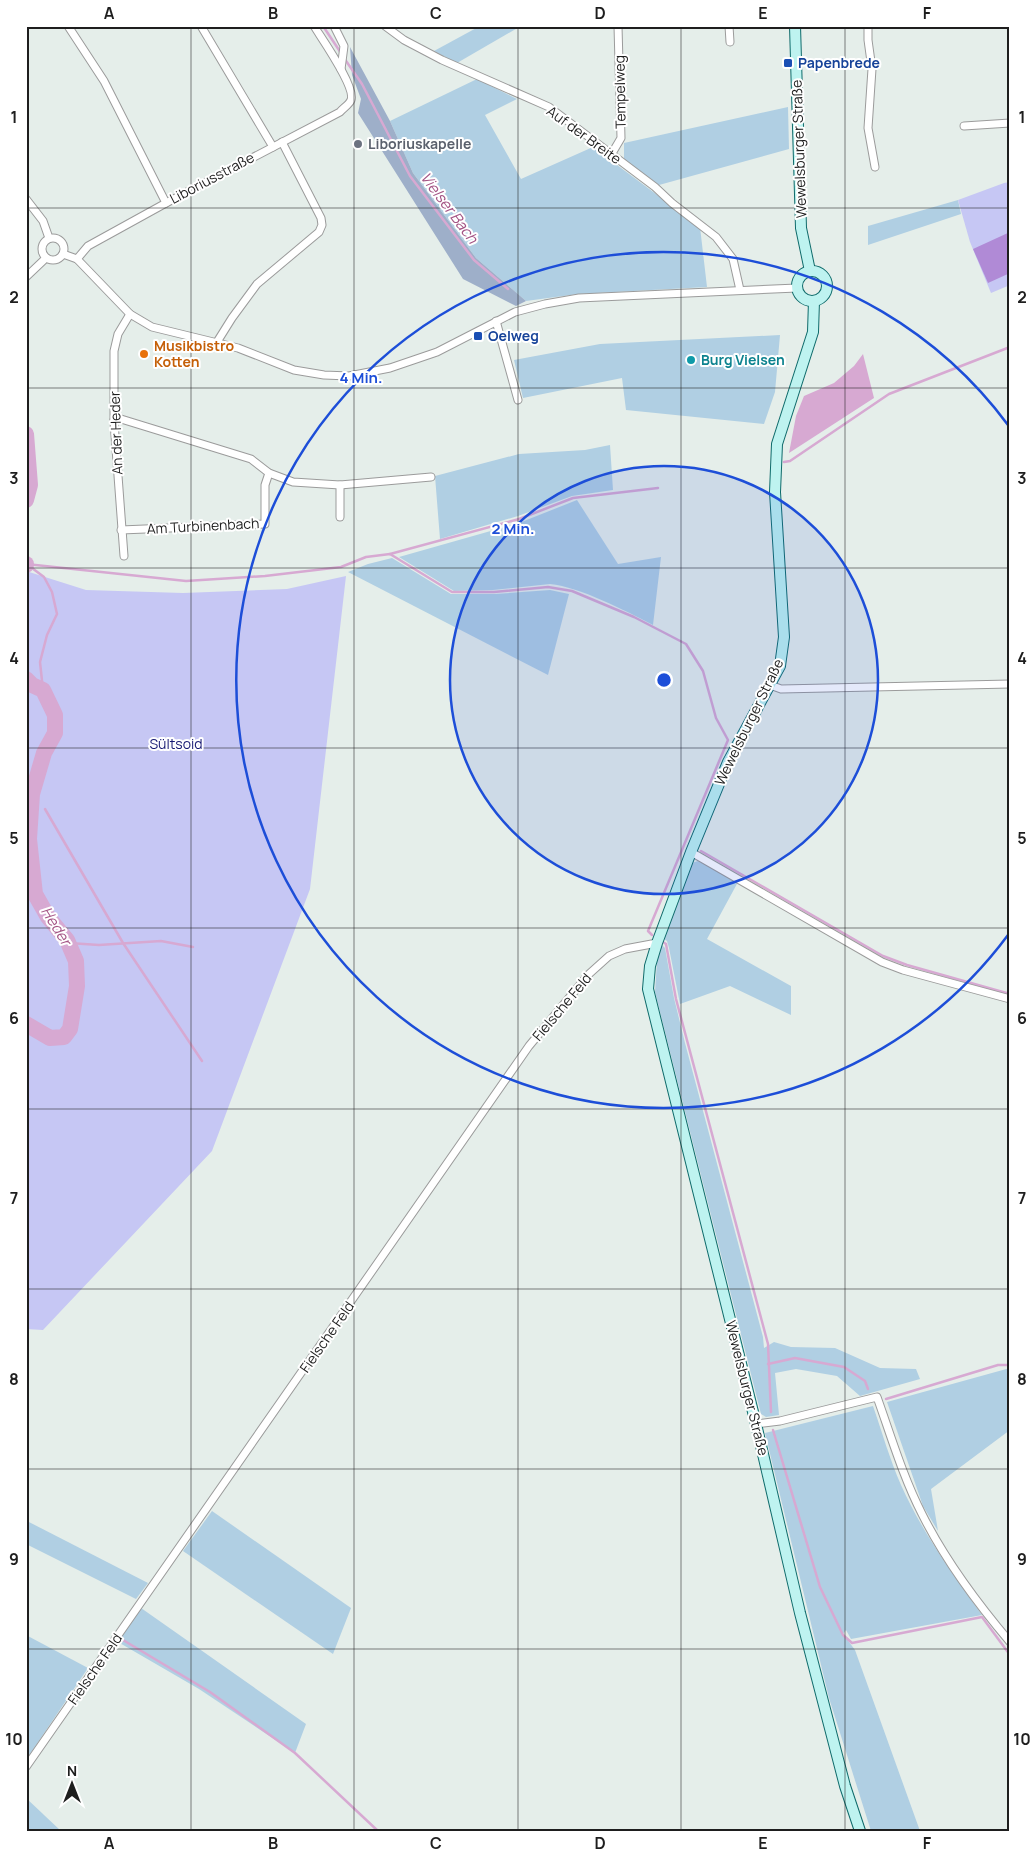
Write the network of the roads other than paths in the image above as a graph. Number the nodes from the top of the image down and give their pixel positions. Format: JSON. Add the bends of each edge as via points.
{"nodes":[{"id":1,"x":68,"y":26,"type":"edge"},
{"id":2,"x":201,"y":26,"type":"edge"},
{"id":3,"x":314,"y":26,"type":"edge"},
{"id":4,"x":334,"y":26,"type":"edge"},
{"id":5,"x":385,"y":26,"type":"edge"},
{"id":6,"x":618,"y":26,"type":"edge"},
{"id":7,"x":729,"y":26,"type":"edge"},
{"id":8,"x":795,"y":26,"type":"edge"},
{"id":9,"x":868,"y":26,"type":"edge"},
{"id":10,"x":730,"y":42,"type":"dead end"},
{"id":11,"x":341,"y":67,"type":"junction"},
{"id":12,"x":1010,"y":124,"type":"edge"},
{"id":13,"x":964,"y":126,"type":"dead end"},
{"id":14,"x":282,"y":142,"type":"junction"},
{"id":15,"x":273,"y":147,"type":"junction"},
{"id":16,"x":611,"y":155,"type":"junction"},
{"id":17,"x":875,"y":167,"type":"dead end"},
{"id":18,"x":26,"y":199,"type":"edge"},
{"id":19,"x":166,"y":203,"type":"junction"},
{"id":20,"x":49,"y":238,"type":"junction"},
{"id":21,"x":63,"y":254,"type":"junction"},
{"id":22,"x":46,"y":258,"type":"junction"},
{"id":23,"x":77,"y":258,"type":"junction"},
{"id":24,"x":810,"y":271,"type":"junction"},
{"id":25,"x":26,"y":277,"type":"edge"},
{"id":26,"x":797,"y":288,"type":"junction"},
{"id":27,"x":740,"y":290,"type":"junction"},
{"id":28,"x":814,"y":301,"type":"junction"},
{"id":29,"x":130,"y":314,"type":"junction"},
{"id":30,"x":496,"y":321,"type":"junction"},
{"id":31,"x":218,"y":342,"type":"junction"},
{"id":32,"x":518,"y":400,"type":"dead end"},
{"id":33,"x":114,"y":420,"type":"junction"},
{"id":34,"x":269,"y":473,"type":"junction"},
{"id":35,"x":431,"y":477,"type":"dead end"},
{"id":36,"x":340,"y":485,"type":"junction"},
{"id":37,"x":340,"y":517,"type":"dead end"},
{"id":38,"x":121,"y":530,"type":"junction"},
{"id":39,"x":124,"y":556,"type":"dead end"},
{"id":40,"x":1010,"y":684,"type":"edge"},
{"id":41,"x":770,"y":685,"type":"junction"},
{"id":42,"x":691,"y":852,"type":"junction"},
{"id":43,"x":657,"y":943,"type":"junction"},
{"id":44,"x":1010,"y":999,"type":"edge"},
{"id":45,"x":756,"y":1424,"type":"junction"},
{"id":46,"x":1010,"y":1642,"type":"edge"},
{"id":47,"x":26,"y":1767,"type":"edge"},
{"id":48,"x":860,"y":1831,"type":"edge"}],
"edges":[{"from":1,"to":19,"type":"street","via":[[104,81]]},
{"from":2,"to":15,"type":"street"},
{"from":3,"to":11,"type":"street"},
{"from":4,"to":11,"type":"street","via":[[344,46]]},
{"from":5,"to":16,"type":"street","name":"Auf der Breite","via":[[442,60],[549,107]]},
{"from":6,"to":16,"type":"street","name":"Tempelweg","via":[[621,138]]},
{"from":7,"to":10,"type":"street"},
{"from":8,"to":24,"type":"main road","name":"Wewelsburger Straße","via":[[801,228]]},
{"from":9,"to":17,"type":"street","via":[[872,69],[868,128]]},
{"from":11,"to":14,"type":"street","name":"Liboriusstraße","via":[[351,95],[350,102],[340,112]]},
{"from":12,"to":13,"type":"street"},
{"from":14,"to":15,"type":"street","name":"Liboriusstraße"},
{"from":14,"to":31,"type":"street","via":[[322,225],[319,232],[258,284]]},
{"from":15,"to":19,"type":"street","name":"Liboriusstraße"},
{"from":16,"to":27,"type":"street","name":"Auf der Breite","via":[[716,237],[733,259]]},
{"from":18,"to":20,"type":"street","via":[[43,221]]},
{"from":19,"to":23,"type":"street","name":"Liboriusstraße","via":[[88,246]]},
{"from":20,"to":21,"type":"street","via":[[56,237],[62,241]]},
{"from":20,"to":22,"type":"street","via":[[42,247]]},
{"from":21,"to":22,"type":"street","via":[[55,260]]},
{"from":21,"to":23,"type":"street"},
{"from":22,"to":25,"type":"street"},
{"from":23,"to":29,"type":"street"},
{"from":24,"to":26,"type":"main road","via":[[799,278]]},
{"from":24,"to":28,"type":"main road","via":[[826,278],[826,293]]},
{"from":26,"to":27,"type":"street"},
{"from":26,"to":28,"type":"main road","via":[[800,295]]},
{"from":27,"to":30,"type":"street","via":[[579,298],[515,312]]},
{"from":28,"to":41,"type":"main road","name":"Wewelsburger Straße","via":[[813,332],[777,444],[775,492],[784,637],[780,666]]},
{"from":29,"to":31,"type":"street","via":[[152,327]]},
{"from":29,"to":33,"type":"street","name":"An der Heder","via":[[118,334],[114,351]]},
{"from":30,"to":31,"type":"street","via":[[436,352],[390,368],[349,376],[294,370]]},
{"from":30,"to":32,"type":"street"},
{"from":33,"to":34,"type":"street","via":[[121,419],[226,450],[251,459]]},
{"from":33,"to":38,"type":"street","name":"An der Heder"},
{"from":34,"to":36,"type":"street","via":[[293,482]]},
{"from":34,"to":38,"type":"street","name":"Am Turbinenbach","via":[[265,524]]},
{"from":35,"to":36,"type":"street"},
{"from":36,"to":37,"type":"street"},
{"from":38,"to":39,"type":"street","name":"An der Heder"},
{"from":40,"to":41,"type":"street","via":[[781,689]]},
{"from":41,"to":42,"type":"main road","name":"Wewelsburger Straße","via":[[728,762]]},
{"from":42,"to":43,"type":"main road","name":"Wewelsburger Straße"},
{"from":42,"to":44,"type":"street","via":[[882,962]]},
{"from":43,"to":45,"type":"main road","name":"Wewelsburger Straße","via":[[648,989]]},
{"from":43,"to":47,"type":"street","name":"Fielsche Feld","via":[[631,947],[609,956],[589,974],[529,1046]]},
{"from":45,"to":46,"type":"street","via":[[877,1397],[922,1514],[952,1566],[987,1616]]},
{"from":45,"to":48,"type":"main road","name":"Wewelsburger Straße","via":[[803,1622],[845,1786]]}]}
